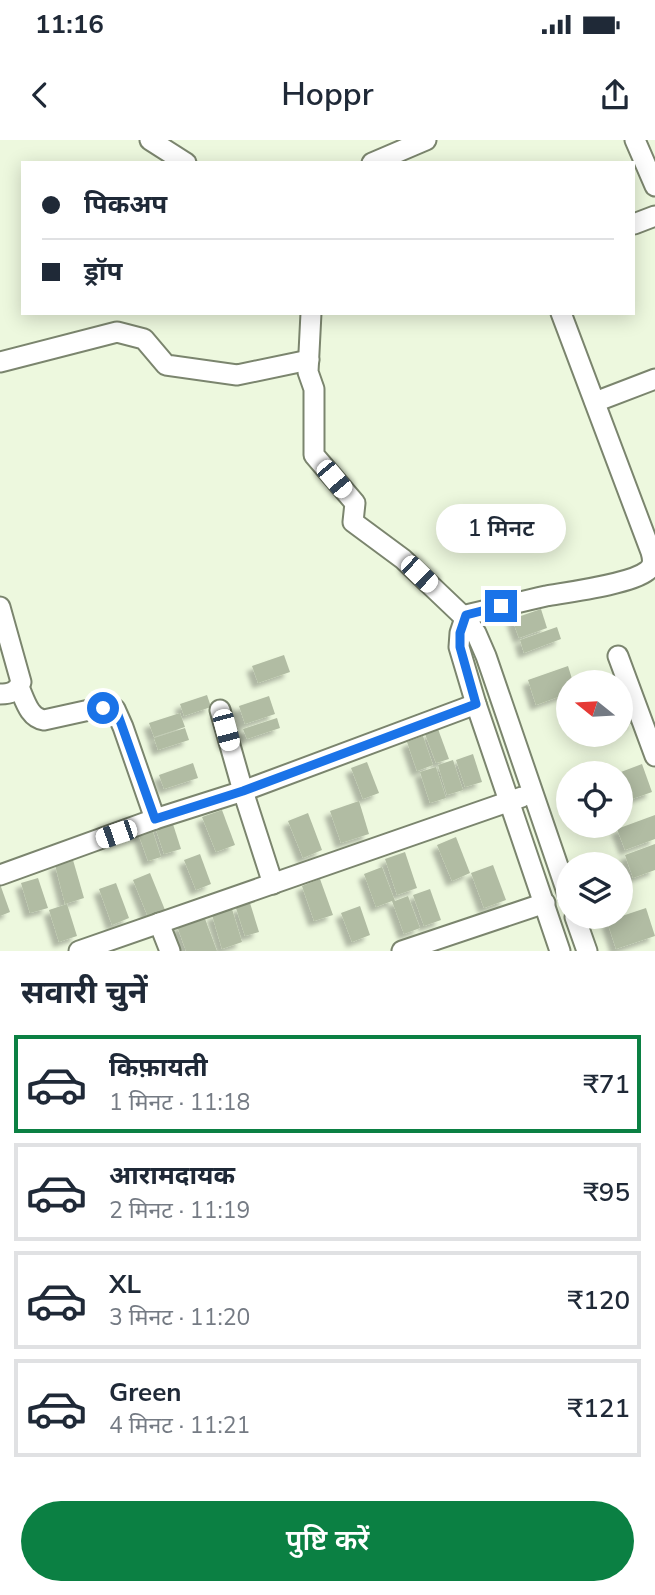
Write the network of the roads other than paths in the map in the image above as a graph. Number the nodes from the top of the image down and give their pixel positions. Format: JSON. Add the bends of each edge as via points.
{"nodes":[{"id":1,"x":150,"y":140,"type":"edge"},
{"id":2,"x":426,"y":140,"type":"edge"},
{"id":3,"x":635,"y":140,"type":"edge"},
{"id":4,"x":183,"y":161,"type":"edge"},
{"id":5,"x":377,"y":161,"type":"edge"},
{"id":6,"x":655,"y":186,"type":"edge"},
{"id":7,"x":655,"y":216,"type":"edge"},
{"id":8,"x":635,"y":225,"type":"edge"},
{"id":9,"x":311,"y":315,"type":"edge"},
{"id":10,"x":562,"y":315,"type":"edge"},
{"id":11,"x":309,"y":360,"type":"junction"},
{"id":12,"x":0,"y":362,"type":"edge"},
{"id":13,"x":655,"y":379,"type":"edge"},
{"id":14,"x":595,"y":402,"type":"junction"},
{"id":15,"x":0,"y":607,"type":"edge"},
{"id":16,"x":465,"y":618,"type":"junction"},
{"id":17,"x":618,"y":656,"type":"dead end"},
{"id":18,"x":19,"y":688,"type":"junction"},
{"id":19,"x":0,"y":694,"type":"edge"},
{"id":20,"x":476,"y":704,"type":"junction"},
{"id":21,"x":220,"y":710,"type":"dead end"},
{"id":22,"x":654,"y":752,"type":"edge"},
{"id":23,"x":243,"y":791,"type":"junction"},
{"id":24,"x":533,"y":793,"type":"junction"},
{"id":25,"x":510,"y":801,"type":"junction"},
{"id":26,"x":155,"y":819,"type":"junction"},
{"id":27,"x":556,"y":860,"type":"edge"},
{"id":28,"x":0,"y":875,"type":"edge"},
{"id":29,"x":273,"y":884,"type":"junction"},
{"id":30,"x":545,"y":903,"type":"junction"},
{"id":31,"x":159,"y":923,"type":"junction"},
{"id":32,"x":579,"y":929,"type":"edge"},
{"id":33,"x":427,"y":947,"type":"edge"},
{"id":34,"x":79,"y":951,"type":"edge"},
{"id":35,"x":170,"y":951,"type":"edge"},
{"id":36,"x":402,"y":951,"type":"edge"},
{"id":37,"x":560,"y":951,"type":"edge"},
{"id":38,"x":587,"y":951,"type":"edge"}],
"edges":[{"from":1,"to":4,"type":"street"},
{"from":2,"to":5,"type":"street"},
{"from":3,"to":6,"type":"street"},
{"from":7,"to":8,"type":"street"},
{"from":9,"to":11,"type":"street"},
{"from":10,"to":14,"type":"street"},
{"from":11,"to":12,"type":"street","via":[[237,375],[166,365],[144,339],[117,332]]},
{"from":11,"to":16,"type":"street","via":[[314,455],[355,503],[353,522],[404,559]]},
{"from":13,"to":14,"type":"street"},
{"from":14,"to":16,"type":"street","via":[[651,552],[652,567],[636,577]]},
{"from":15,"to":18,"type":"street"},
{"from":16,"to":20,"type":"street","via":[[460,647]]},
{"from":16,"to":24,"type":"street","via":[[486,656]]},
{"from":17,"to":22,"type":"street"},
{"from":18,"to":19,"type":"street"},
{"from":18,"to":26,"type":"street","via":[[38,719],[115,709]]},
{"from":20,"to":23,"type":"street"},
{"from":20,"to":25,"type":"street"},
{"from":21,"to":23,"type":"street"},
{"from":23,"to":26,"type":"street"},
{"from":23,"to":29,"type":"street"},
{"from":24,"to":25,"type":"street"},
{"from":24,"to":27,"type":"street"},
{"from":25,"to":29,"type":"street"},
{"from":25,"to":30,"type":"street"},
{"from":26,"to":28,"type":"street"},
{"from":29,"to":31,"type":"street"},
{"from":30,"to":33,"type":"street"},
{"from":30,"to":37,"type":"street"},
{"from":31,"to":34,"type":"street"},
{"from":31,"to":35,"type":"street"},
{"from":32,"to":38,"type":"street"},
{"from":33,"to":36,"type":"street"}]}
